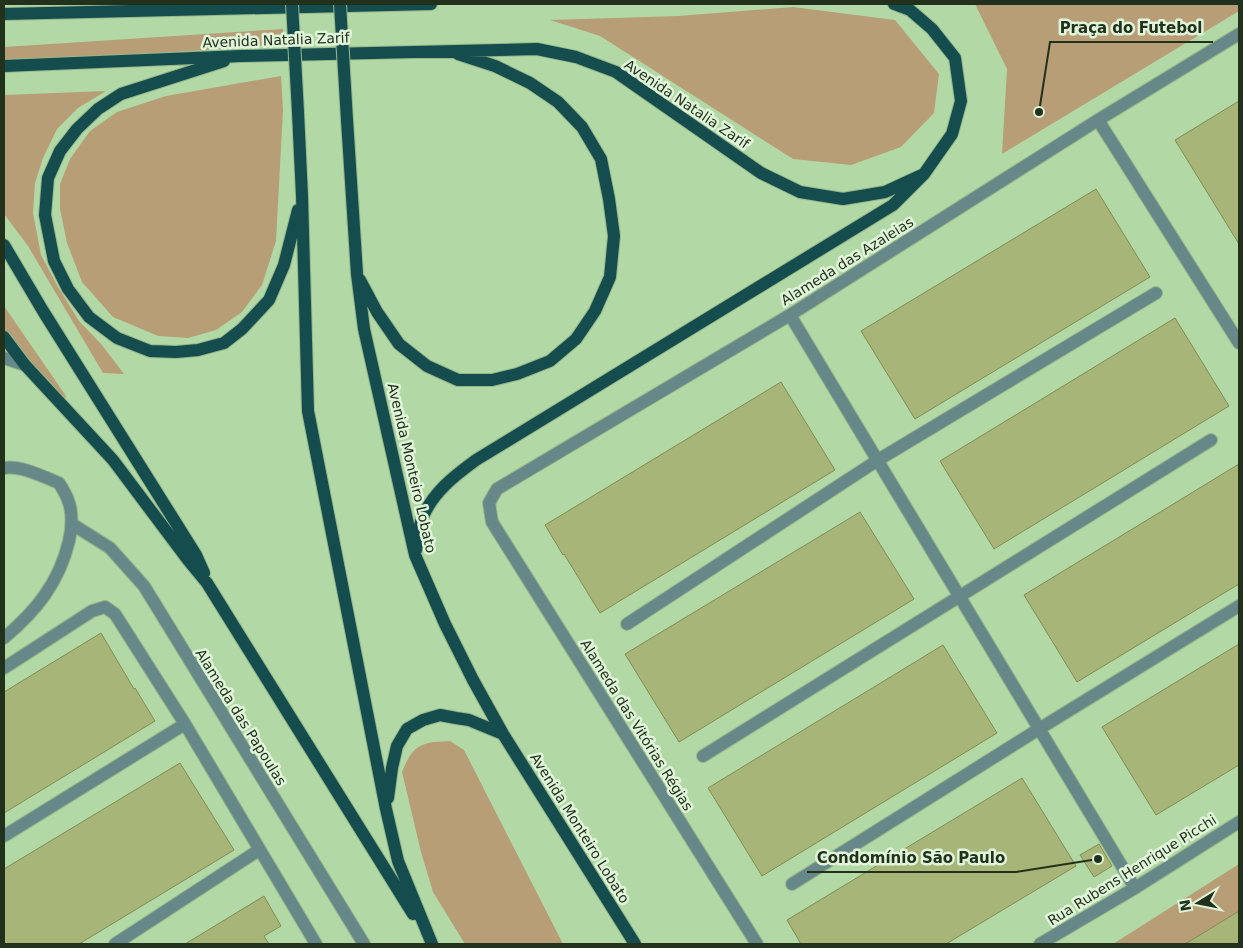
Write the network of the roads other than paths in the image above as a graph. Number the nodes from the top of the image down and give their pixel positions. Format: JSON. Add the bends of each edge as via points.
{"nodes":[{"id":1,"x":292,"y":4,"type":"edge"},
{"id":2,"x":340,"y":4,"type":"edge"},
{"id":3,"x":430,"y":4,"type":"edge"},
{"id":4,"x":894,"y":4,"type":"edge"},
{"id":5,"x":4,"y":14,"type":"edge"},
{"id":6,"x":1239,"y":34,"type":"edge"},
{"id":7,"x":448,"y":50,"type":"junction"},
{"id":8,"x":241,"y":56,"type":"junction"},
{"id":9,"x":4,"y":66,"type":"edge"},
{"id":10,"x":1098,"y":120,"type":"junction"},
{"id":11,"x":924,"y":174,"type":"junction"},
{"id":12,"x":302,"y":196,"type":"junction"},
{"id":13,"x":4,"y":245,"type":"edge"},
{"id":14,"x":357,"y":274,"type":"junction"},
{"id":15,"x":1156,"y":294,"type":"dead end"},
{"id":16,"x":790,"y":315,"type":"junction"},
{"id":17,"x":4,"y":337,"type":"edge"},
{"id":18,"x":1239,"y":343,"type":"edge"},
{"id":19,"x":4,"y":358,"type":"edge"},
{"id":20,"x":25,"y":365,"type":"junction"},
{"id":21,"x":1211,"y":440,"type":"dead end"},
{"id":22,"x":878,"y":460,"type":"junction"},
{"id":23,"x":5,"y":467,"type":"edge"},
{"id":24,"x":492,"y":522,"type":"joint"},
{"id":25,"x":72,"y":524,"type":"junction"},
{"id":26,"x":415,"y":555,"type":"junction"},
{"id":27,"x":208,"y":583,"type":"junction"},
{"id":28,"x":959,"y":596,"type":"junction"},
{"id":29,"x":1239,"y":606,"type":"edge"},
{"id":30,"x":626,"y":624,"type":"dead end"},
{"id":31,"x":4,"y":638,"type":"edge"},
{"id":32,"x":4,"y":668,"type":"edge"},
{"id":33,"x":185,"y":724,"type":"junction"},
{"id":34,"x":1039,"y":729,"type":"junction"},
{"id":35,"x":503,"y":734,"type":"junction"},
{"id":36,"x":704,"y":756,"type":"dead end"},
{"id":37,"x":386,"y":809,"type":"junction"},
{"id":38,"x":1239,"y":822,"type":"edge"},
{"id":39,"x":4,"y":836,"type":"edge"},
{"id":40,"x":260,"y":850,"type":"junction"},
{"id":41,"x":792,"y":884,"type":"dead end"},
{"id":42,"x":1135,"y":888,"type":"junction"},
{"id":43,"x":115,"y":944,"type":"edge"},
{"id":44,"x":316,"y":944,"type":"edge"},
{"id":45,"x":364,"y":944,"type":"edge"},
{"id":46,"x":432,"y":944,"type":"edge"},
{"id":47,"x":635,"y":944,"type":"edge"},
{"id":48,"x":757,"y":944,"type":"edge"},
{"id":49,"x":1040,"y":944,"type":"edge"}],
"edges":[{"from":1,"to":12,"type":"main road","bridge":true},
{"from":2,"to":14,"type":"main road","name":"Avenida Monteiro Lobato","bridge":true},
{"from":3,"to":5,"type":"main road"},
{"from":4,"to":11,"type":"main road","via":[[910,10],[932,29],[955,58],[961,101],[952,134]]},
{"from":6,"to":10,"type":"street","name":"Alameda das Azaleias"},
{"from":7,"to":8,"type":"main road","name":"Avenida Natalia Zarif"},
{"from":7,"to":11,"type":"main road","name":"Avenida Natalia Zarif","via":[[536,49],[576,56],[616,72],[761,173],[800,192],[844,199],[885,192]]},
{"from":7,"to":14,"type":"main road","via":[[495,66],[530,83],[558,102],[582,127],[601,159],[609,199],[614,236],[610,277],[595,311],[576,339],[550,361],[492,380],[458,380],[427,366],[399,344]]},
{"from":8,"to":9,"type":"main road","name":"Avenida Natalia Zarif"},
{"from":8,"to":12,"type":"main road","via":[[121,94],[98,109],[77,129],[60,151],[48,178],[45,215],[54,261],[68,289],[89,317],[117,338],[150,350],[198,350],[224,343],[242,330],[269,300],[284,265]]},
{"from":10,"to":16,"type":"street","name":"Alameda das Azaleias"},
{"from":10,"to":18,"type":"street"},
{"from":11,"to":26,"type":"main road","via":[[893,205],[462,470],[434,496],[422,520]]},
{"from":12,"to":37,"type":"main road","via":[[308,411]]},
{"from":13,"to":27,"type":"main road","via":[[196,555]]},
{"from":14,"to":26,"type":"main road","name":"Avenida Monteiro Lobato","via":[[364,329]]},
{"from":15,"to":22,"type":"street"},
{"from":16,"to":22,"type":"street"},
{"from":16,"to":24,"type":"street","name":"Alameda das Azaleias","via":[[497,488],[489,502]]},
{"from":17,"to":20,"type":"main road"},
{"from":19,"to":20,"type":"street"},
{"from":20,"to":27,"type":"main road","via":[[113,460]]},
{"from":21,"to":28,"type":"street"},
{"from":22,"to":28,"type":"street"},
{"from":22,"to":30,"type":"street"},
{"from":23,"to":25,"type":"street","via":[[18,468],[59,483],[69,500]]},
{"from":24,"to":48,"type":"street","name":"Alameda das Vitórias Régias"},
{"from":25,"to":31,"type":"street","via":[[58,576],[36,607]]},
{"from":25,"to":45,"type":"street","name":"Alameda das Papoulas","via":[[110,548],[144,586]]},
{"from":26,"to":35,"type":"main road","name":"Avenida Monteiro Lobato","via":[[445,624]]},
{"from":27,"to":46,"type":"main road"},
{"from":28,"to":34,"type":"street"},
{"from":28,"to":36,"type":"street"},
{"from":29,"to":34,"type":"street"},
{"from":32,"to":33,"type":"street","via":[[92,611],[105,607],[115,614]]},
{"from":33,"to":39,"type":"street"},
{"from":33,"to":40,"type":"street"},
{"from":34,"to":41,"type":"street"},
{"from":34,"to":42,"type":"street"},
{"from":35,"to":37,"type":"main road","via":[[469,720],[440,716],[423,720],[407,729],[397,746]]},
{"from":35,"to":47,"type":"main road","name":"Avenida Monteiro Lobato"},
{"from":37,"to":46,"type":"main road","via":[[398,861]]},
{"from":38,"to":42,"type":"street","name":"Rua Rubens Henrique Picchi"},
{"from":40,"to":43,"type":"street"},
{"from":40,"to":44,"type":"street"},
{"from":42,"to":49,"type":"street","name":"Rua Rubens Henrique Picchi"}]}
